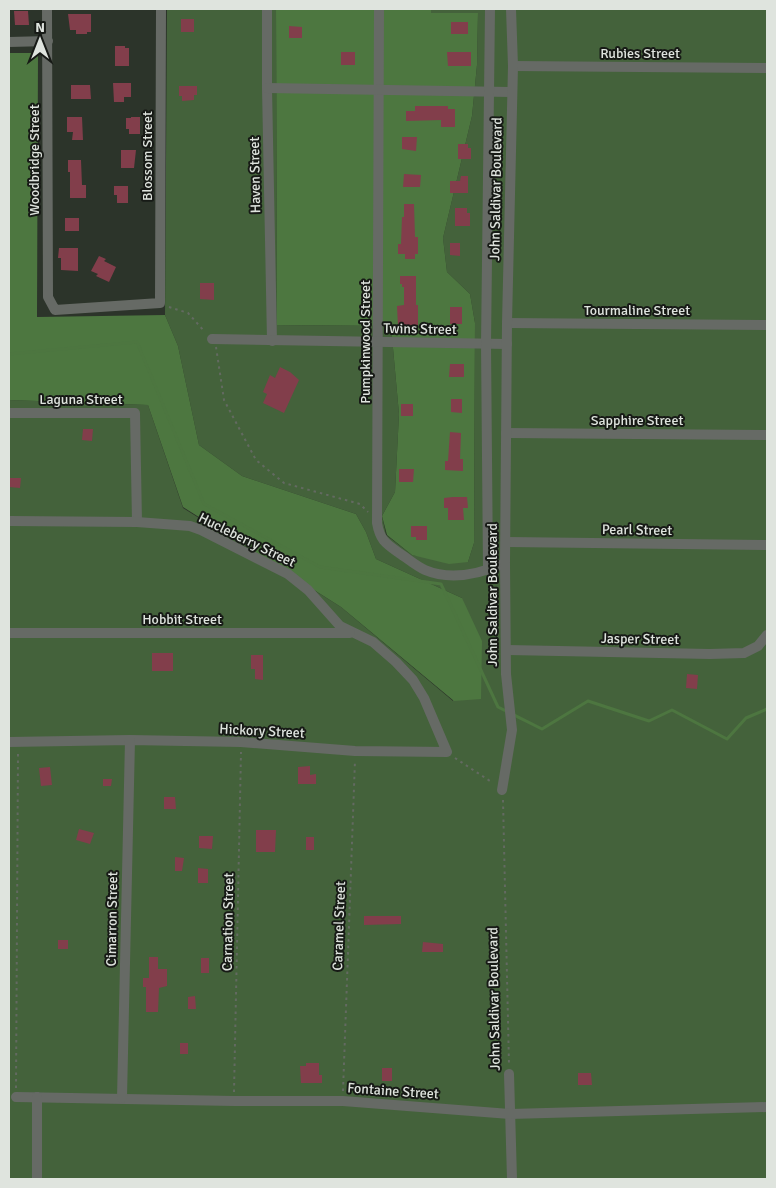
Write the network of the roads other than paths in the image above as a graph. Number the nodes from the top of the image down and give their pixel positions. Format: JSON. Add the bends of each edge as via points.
{"nodes":[{"id":1,"x":47,"y":9,"type":"edge"},
{"id":2,"x":161,"y":9,"type":"edge"},
{"id":3,"x":267,"y":9,"type":"edge"},
{"id":4,"x":379,"y":9,"type":"edge"},
{"id":5,"x":490,"y":9,"type":"edge"},
{"id":6,"x":512,"y":9,"type":"edge"},
{"id":7,"x":48,"y":41,"type":"junction"},
{"id":8,"x":9,"y":42,"type":"edge"},
{"id":9,"x":513,"y":66,"type":"junction"},
{"id":10,"x":767,"y":68,"type":"edge"},
{"id":11,"x":267,"y":88,"type":"junction"},
{"id":12,"x":380,"y":89,"type":"junction"},
{"id":13,"x":489,"y":91,"type":"junction"},
{"id":14,"x":512,"y":92,"type":"junction"},
{"id":15,"x":55,"y":310,"type":"joint"},
{"id":16,"x":507,"y":323,"type":"junction"},
{"id":17,"x":767,"y":325,"type":"edge"},
{"id":18,"x":212,"y":339,"type":"road end"},
{"id":19,"x":272,"y":341,"type":"junction"},
{"id":20,"x":378,"y":342,"type":"junction"},
{"id":21,"x":486,"y":344,"type":"junction"},
{"id":22,"x":507,"y":344,"type":"junction"},
{"id":23,"x":9,"y":413,"type":"edge"},
{"id":24,"x":506,"y":433,"type":"junction"},
{"id":25,"x":767,"y":434,"type":"edge"},
{"id":26,"x":9,"y":521,"type":"edge"},
{"id":27,"x":137,"y":522,"type":"junction"},
{"id":28,"x":506,"y":542,"type":"junction"},
{"id":29,"x":767,"y":545,"type":"edge"},
{"id":30,"x":505,"y":563,"type":"junction"},
{"id":31,"x":488,"y":570,"type":"junction"},
{"id":32,"x":9,"y":633,"type":"edge"},
{"id":33,"x":355,"y":633,"type":"junction"},
{"id":34,"x":767,"y":635,"type":"edge"},
{"id":35,"x":506,"y":650,"type":"junction"},
{"id":36,"x":130,"y":740,"type":"junction"},
{"id":37,"x":13,"y":742,"type":"edge"},
{"id":38,"x":447,"y":752,"type":"joint"},
{"id":39,"x":502,"y":790,"type":"road end"},
{"id":40,"x":509,"y":1074,"type":"road end"},
{"id":41,"x":16,"y":1097,"type":"road end"},
{"id":42,"x":36,"y":1098,"type":"junction"},
{"id":43,"x":122,"y":1098,"type":"junction"},
{"id":44,"x":767,"y":1107,"type":"edge"},
{"id":45,"x":510,"y":1114,"type":"junction"},
{"id":46,"x":37,"y":1179,"type":"edge"},
{"id":47,"x":512,"y":1179,"type":"edge"}],
"edges":[{"from":1,"to":7,"type":"street","name":"Woodbridge Street"},
{"from":2,"to":15,"type":"street","name":"Blossom Street","via":[[160,303]]},
{"from":3,"to":11,"type":"street","name":"Haven Street"},
{"from":4,"to":12,"type":"street","name":"Pumpkinwood Street"},
{"from":5,"to":13,"type":"street","name":"John Saldivar Boulevard"},
{"from":6,"to":9,"type":"street","name":"John Saldivar Boulevard"},
{"from":7,"to":8,"type":"street"},
{"from":7,"to":15,"type":"street","name":"Woodbridge Street","via":[[48,297]]},
{"from":9,"to":10,"type":"street","name":"Rubies Street"},
{"from":9,"to":14,"type":"street","name":"John Saldivar Boulevard"},
{"from":11,"to":12,"type":"street"},
{"from":11,"to":19,"type":"street","name":"Haven Street"},
{"from":12,"to":13,"type":"street"},
{"from":12,"to":20,"type":"street","name":"Pumpkinwood Street"},
{"from":13,"to":14,"type":"street"},
{"from":13,"to":21,"type":"street","name":"John Saldivar Boulevard"},
{"from":14,"to":16,"type":"street","name":"John Saldivar Boulevard"},
{"from":16,"to":17,"type":"street","name":"Tourmaline Street"},
{"from":16,"to":22,"type":"street","name":"John Saldivar Boulevard"},
{"from":18,"to":19,"type":"street","name":"Twins Street"},
{"from":19,"to":20,"type":"street","name":"Twins Street"},
{"from":20,"to":21,"type":"street","name":"Twins Street"},
{"from":20,"to":31,"type":"street","name":"Pumpkinwood Street","via":[[379,535],[384,542],[425,570],[464,576]]},
{"from":21,"to":22,"type":"street","name":"Twins Street"},
{"from":21,"to":31,"type":"street","name":"John Saldivar Boulevard"},
{"from":22,"to":24,"type":"street","name":"John Saldivar Boulevard"},
{"from":23,"to":27,"type":"street","name":"Laguna Street","via":[[135,413]]},
{"from":24,"to":25,"type":"street","name":"Sapphire Street"},
{"from":24,"to":28,"type":"street","name":"John Saldivar Boulevard"},
{"from":26,"to":27,"type":"street","name":"Hucleberry Street"},
{"from":27,"to":33,"type":"street","name":"Hucleberry Street","via":[[190,526],[265,561],[288,574],[308,590],[340,626]]},
{"from":28,"to":29,"type":"street","name":"Pearl Street"},
{"from":28,"to":30,"type":"street","name":"John Saldivar Boulevard"},
{"from":30,"to":31,"type":"street","name":"Pumpkinwood Street"},
{"from":30,"to":35,"type":"street","name":"John Saldivar Boulevard"},
{"from":32,"to":33,"type":"street","name":"Hobbit Street"},
{"from":33,"to":38,"type":"street","name":"Hucleberry Street","via":[[373,642],[413,680]]},
{"from":34,"to":35,"type":"street","name":"Jasper Street","via":[[758,646],[744,653]]},
{"from":35,"to":39,"type":"street","name":"John Saldivar Boulevard","via":[[512,730]]},
{"from":36,"to":37,"type":"street","name":"Hickory Street"},
{"from":36,"to":38,"type":"street","name":"Hickory Street"},
{"from":36,"to":43,"type":"street","name":"Cimarron Street"},
{"from":40,"to":45,"type":"street","name":"John Saldivar Boulevard"},
{"from":41,"to":42,"type":"street","name":"Fontaine Street"},
{"from":42,"to":43,"type":"street","name":"Fontaine Street"},
{"from":42,"to":46,"type":"street"},
{"from":43,"to":45,"type":"street","name":"Fontaine Street","via":[[343,1101]]},
{"from":44,"to":45,"type":"street","name":"Fontaine Street"},
{"from":45,"to":47,"type":"street","name":"John Saldivar Boulevard"}]}
